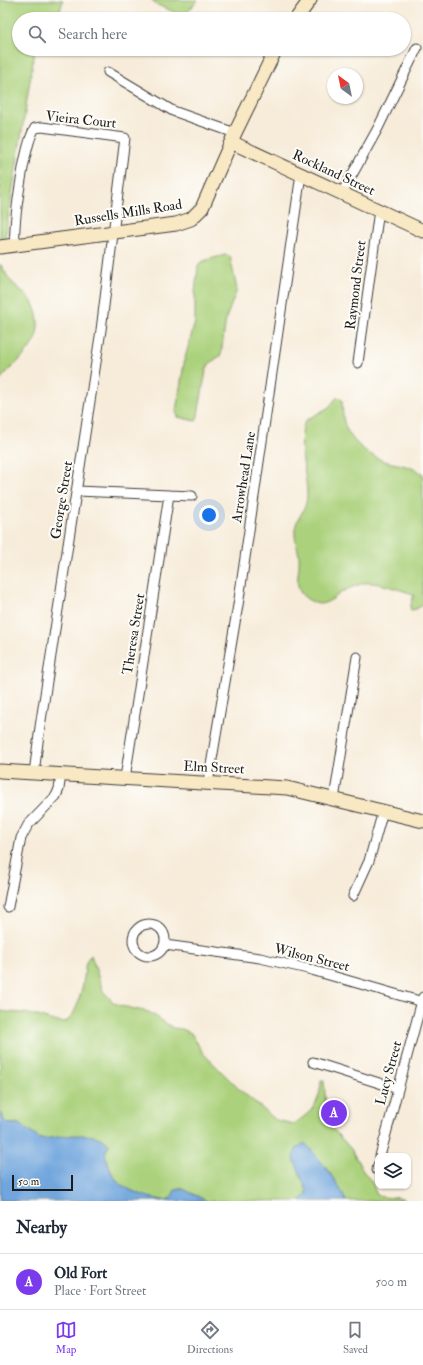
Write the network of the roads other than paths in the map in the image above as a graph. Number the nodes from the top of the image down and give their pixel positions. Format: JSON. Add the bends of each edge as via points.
{"nodes":[{"id":1,"x":310,"y":0,"type":"edge"},
{"id":2,"x":301,"y":12,"type":"edge"},
{"id":3,"x":417,"y":48,"type":"dead end"},
{"id":4,"x":273,"y":56,"type":"edge"},
{"id":5,"x":108,"y":72,"type":"dead end"},
{"id":6,"x":233,"y":137,"type":"junction"},
{"id":7,"x":301,"y":174,"type":"junction"},
{"id":8,"x":342,"y":193,"type":"junction"},
{"id":9,"x":379,"y":210,"type":"junction"},
{"id":10,"x":423,"y":231,"type":"edge"},
{"id":11,"x":114,"y":232,"type":"junction"},
{"id":12,"x":15,"y":245,"type":"junction"},
{"id":13,"x":0,"y":247,"type":"edge"},
{"id":14,"x":358,"y":363,"type":"dead end"},
{"id":15,"x":77,"y":490,"type":"junction"},
{"id":16,"x":169,"y":495,"type":"junction"},
{"id":17,"x":192,"y":496,"type":"dead end"},
{"id":18,"x":357,"y":657,"type":"dead end"},
{"id":19,"x":0,"y":771,"type":"edge"},
{"id":20,"x":34,"y":773,"type":"junction"},
{"id":21,"x":61,"y":774,"type":"junction"},
{"id":22,"x":125,"y":778,"type":"junction"},
{"id":23,"x":208,"y":783,"type":"junction"},
{"id":24,"x":334,"y":799,"type":"junction"},
{"id":25,"x":383,"y":810,"type":"junction"},
{"id":26,"x":423,"y":820,"type":"edge"},
{"id":27,"x":353,"y":896,"type":"dead end"},
{"id":28,"x":8,"y":907,"type":"dead end"},
{"id":29,"x":165,"y":945,"type":"dead end"},
{"id":30,"x":422,"y":1000,"type":"edge"},
{"id":31,"x":313,"y":1062,"type":"dead end"},
{"id":32,"x":398,"y":1089,"type":"junction"},
{"id":33,"x":381,"y":1153,"type":"edge"}],
"edges":[{"from":1,"to":2,"type":"street"},
{"from":3,"to":8,"type":"street","via":[[378,128]]},
{"from":4,"to":6,"type":"street","name":"Russells Mills Road"},
{"from":5,"to":6,"type":"street","via":[[173,111]]},
{"from":6,"to":7,"type":"street","name":"Rockland Street"},
{"from":6,"to":11,"type":"street","name":"Russells Mills Road","via":[[202,208],[195,216],[176,224]]},
{"from":7,"to":8,"type":"street","name":"Rockland Street"},
{"from":7,"to":23,"type":"street","name":"Arrowhead Lane"},
{"from":8,"to":9,"type":"street","name":"Rockland Street"},
{"from":9,"to":10,"type":"street","name":"Rockland Street"},
{"from":9,"to":14,"type":"street","name":"Raymond Street"},
{"from":11,"to":12,"type":"street","name":"Russells Mills Road"},
{"from":11,"to":12,"type":"street","name":"Vieira Court","via":[[125,138],[42,127],[35,128],[30,136],[15,229]]},
{"from":11,"to":15,"type":"street","name":"George Street"},
{"from":12,"to":13,"type":"street","name":"Russells Mills Road"},
{"from":15,"to":16,"type":"street"},
{"from":15,"to":20,"type":"street","name":"George Street"},
{"from":16,"to":17,"type":"street"},
{"from":16,"to":22,"type":"street","name":"Theresa Street"},
{"from":18,"to":24,"type":"street"},
{"from":19,"to":20,"type":"street","name":"Elm Street"},
{"from":20,"to":21,"type":"street","name":"Elm Street"},
{"from":21,"to":22,"type":"street","name":"Elm Street"},
{"from":21,"to":28,"type":"street","via":[[56,796],[28,825],[21,838]]},
{"from":22,"to":23,"type":"street","name":"Elm Street"},
{"from":23,"to":24,"type":"street","name":"Elm Street","via":[[287,788]]},
{"from":24,"to":25,"type":"street","name":"Elm Street"},
{"from":25,"to":26,"type":"street","name":"Elm Street"},
{"from":25,"to":27,"type":"street","via":[[369,861]]},
{"from":29,"to":30,"type":"street","name":"Wilson Street","via":[[260,958]]},
{"from":30,"to":32,"type":"street","name":"Lucy Street"},
{"from":31,"to":32,"type":"street"},
{"from":32,"to":33,"type":"street","name":"Lucy Street"}]}
